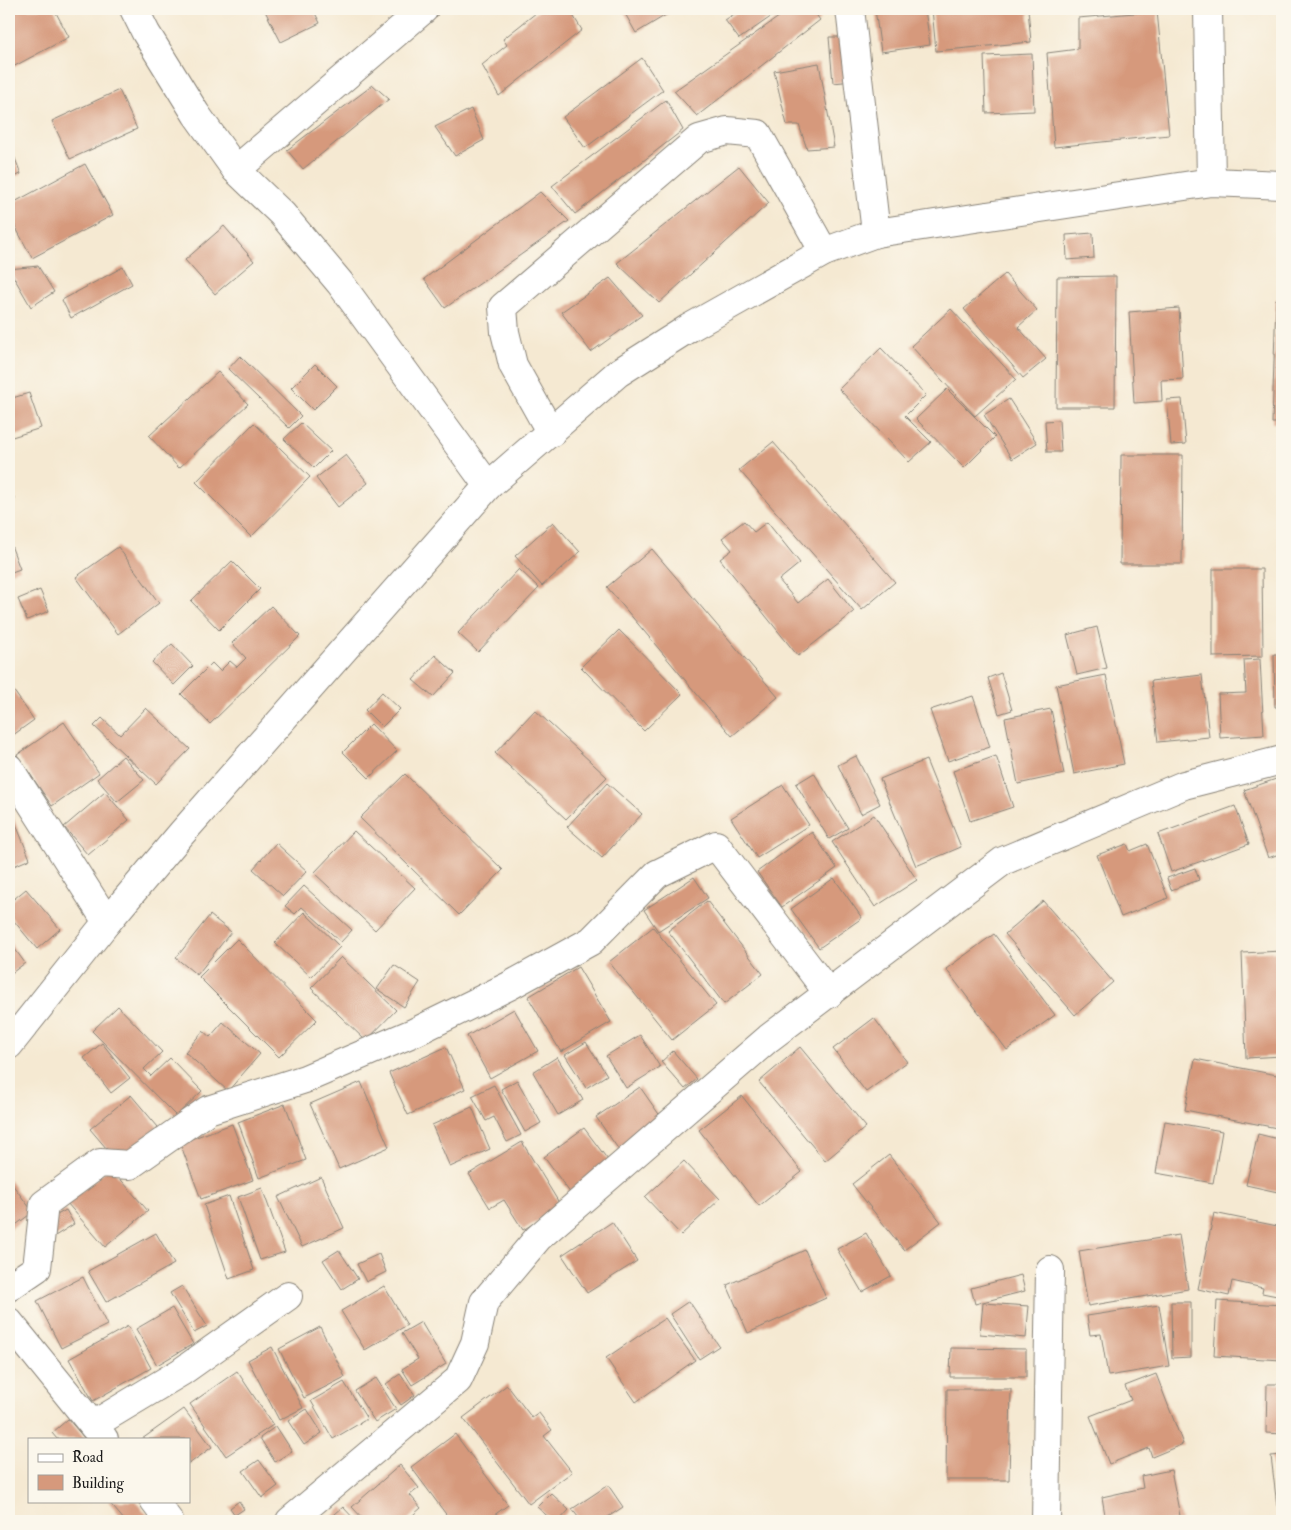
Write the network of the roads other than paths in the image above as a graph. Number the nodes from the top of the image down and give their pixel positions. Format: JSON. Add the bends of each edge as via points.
{"nodes":[{"id":1,"x":134,"y":9,"type":"edge"},
{"id":2,"x":424,"y":9,"type":"edge"},
{"id":3,"x":850,"y":9,"type":"edge"},
{"id":4,"x":1208,"y":9,"type":"edge"},
{"id":5,"x":236,"y":170,"type":"junction"},
{"id":6,"x":1211,"y":182,"type":"junction"},
{"id":7,"x":1282,"y":185,"type":"edge"},
{"id":8,"x":876,"y":232,"type":"junction"},
{"id":9,"x":824,"y":252,"type":"junction"},
{"id":10,"x":551,"y":433,"type":"junction"},
{"id":11,"x":488,"y":486,"type":"junction"},
{"id":12,"x":1282,"y":760,"type":"edge"},
{"id":13,"x":9,"y":768,"type":"edge"},
{"id":14,"x":107,"y":922,"type":"junction"},
{"id":15,"x":829,"y":994,"type":"junction"},
{"id":16,"x":9,"y":1045,"type":"edge"},
{"id":17,"x":1050,"y":1270,"type":"dead end"},
{"id":18,"x":9,"y":1287,"type":"edge"},
{"id":19,"x":288,"y":1296,"type":"dead end"},
{"id":20,"x":9,"y":1322,"type":"edge"},
{"id":21,"x":99,"y":1432,"type":"edge"},
{"id":22,"x":155,"y":1502,"type":"edge"},
{"id":23,"x":169,"y":1521,"type":"edge"},
{"id":24,"x":290,"y":1521,"type":"edge"},
{"id":25,"x":1046,"y":1521,"type":"edge"}],
"edges":[{"from":1,"to":5,"type":"street","via":[[196,114]]},
{"from":2,"to":5,"type":"street"},
{"from":3,"to":8,"type":"street"},
{"from":4,"to":6,"type":"street"},
{"from":5,"to":11,"type":"street","via":[[282,214],[340,283]]},
{"from":6,"to":7,"type":"street"},
{"from":6,"to":8,"type":"street"},
{"from":8,"to":9,"type":"street"},
{"from":9,"to":10,"type":"street","via":[[689,328],[618,373]]},
{"from":9,"to":10,"type":"street","via":[[758,134],[727,130],[699,139],[503,306],[513,365]]},
{"from":10,"to":11,"type":"street"},
{"from":11,"to":14,"type":"street"},
{"from":12,"to":15,"type":"street","via":[[1184,785],[1003,861]]},
{"from":13,"to":14,"type":"street"},
{"from":14,"to":16,"type":"street"},
{"from":15,"to":18,"type":"street","via":[[716,845],[657,874],[591,941],[509,986],[415,1032],[305,1079],[208,1110],[130,1165],[100,1163],[44,1204],[37,1268]]},
{"from":15,"to":24,"type":"street","via":[[770,1038],[538,1238],[484,1302],[475,1343],[458,1380]]},
{"from":17,"to":25,"type":"street"},
{"from":19,"to":21,"type":"street"},
{"from":20,"to":21,"type":"street"},
{"from":22,"to":23,"type":"street"}]}
